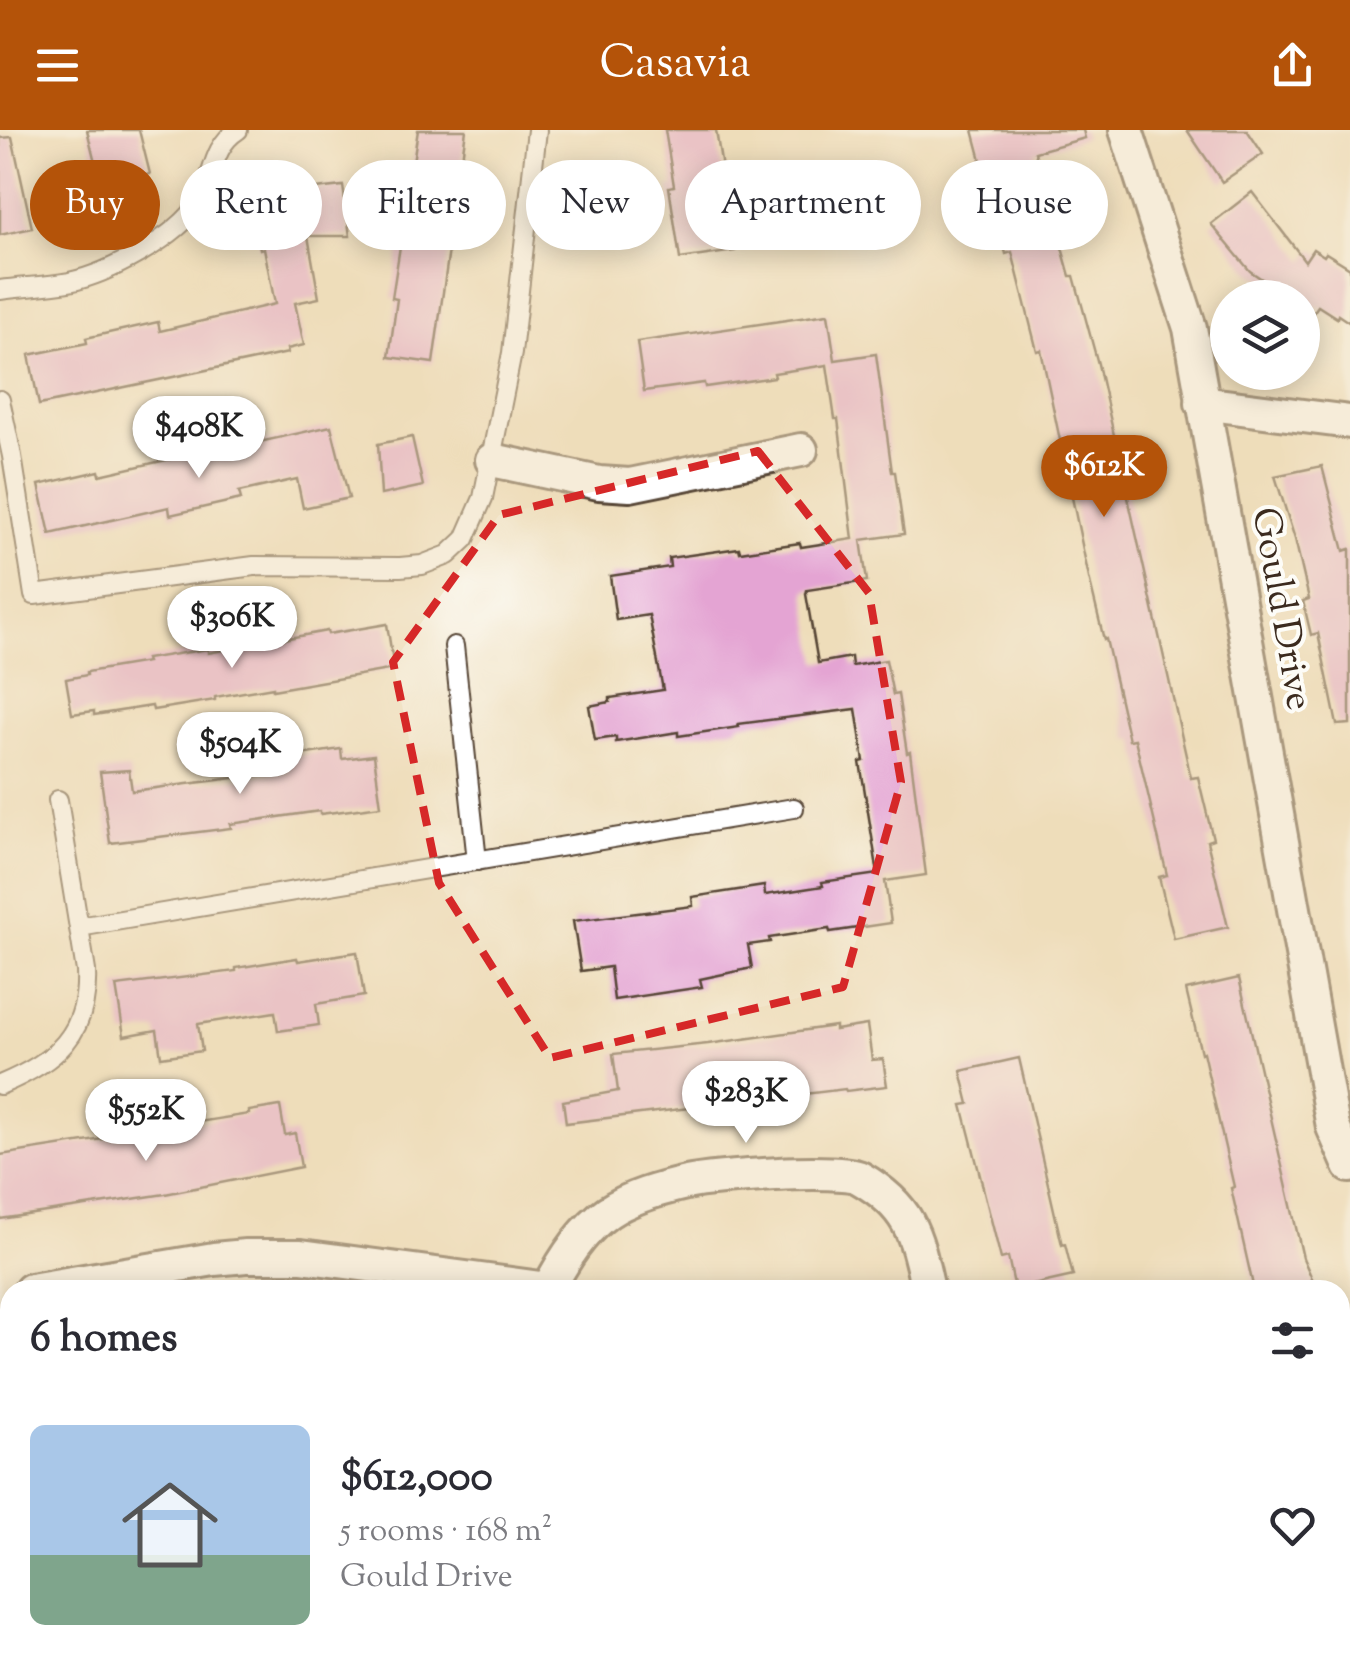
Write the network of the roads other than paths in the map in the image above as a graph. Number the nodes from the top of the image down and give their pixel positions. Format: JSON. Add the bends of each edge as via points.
{"nodes":[{"id":1,"x":238,"y":130,"type":"edge"},
{"id":2,"x":537,"y":130,"type":"edge"},
{"id":3,"x":1126,"y":130,"type":"edge"},
{"id":4,"x":0,"y":290,"type":"edge"},
{"id":5,"x":0,"y":400,"type":"edge"},
{"id":6,"x":1202,"y":403,"type":"junction"},
{"id":7,"x":1350,"y":422,"type":"edge"},
{"id":8,"x":801,"y":450,"type":"dead end"},
{"id":9,"x":492,"y":460,"type":"junction"},
{"id":10,"x":454,"y":646,"type":"dead end"},
{"id":11,"x":58,"y":800,"type":"dead end"},
{"id":12,"x":794,"y":808,"type":"dead end"},
{"id":13,"x":477,"y":860,"type":"junction"},
{"id":14,"x":79,"y":927,"type":"junction"},
{"id":15,"x":0,"y":1085,"type":"edge"},
{"id":16,"x":1350,"y":1166,"type":"edge"},
{"id":17,"x":90,"y":1280,"type":"edge"},
{"id":18,"x":475,"y":1280,"type":"edge"},
{"id":19,"x":553,"y":1280,"type":"edge"},
{"id":20,"x":926,"y":1280,"type":"edge"}],
"edges":[{"from":1,"to":4,"type":"lane","via":[[219,148],[196,206],[152,246],[71,281]]},
{"from":2,"to":9,"type":"lane","via":[[512,353]]},
{"from":3,"to":6,"type":"street","name":"Gould Drive","via":[[1190,328]]},
{"from":5,"to":9,"type":"lane","via":[[34,595],[254,566],[422,564],[448,555],[465,538]]},
{"from":6,"to":7,"type":"street"},
{"from":6,"to":16,"type":"street","name":"Gould Drive","via":[[1334,1126]]},
{"from":8,"to":9,"type":"street","via":[[630,485]]},
{"from":10,"to":13,"type":"lane"},
{"from":11,"to":14,"type":"lane"},
{"from":12,"to":13,"type":"lane"},
{"from":13,"to":14,"type":"lane"},
{"from":14,"to":15,"type":"lane","via":[[87,990],[76,1028],[46,1062]]},
{"from":17,"to":18,"type":"street","via":[[246,1256],[301,1256]]},
{"from":19,"to":20,"type":"street","via":[[591,1226],[658,1190],[838,1173],[860,1179],[906,1217]]}]}
